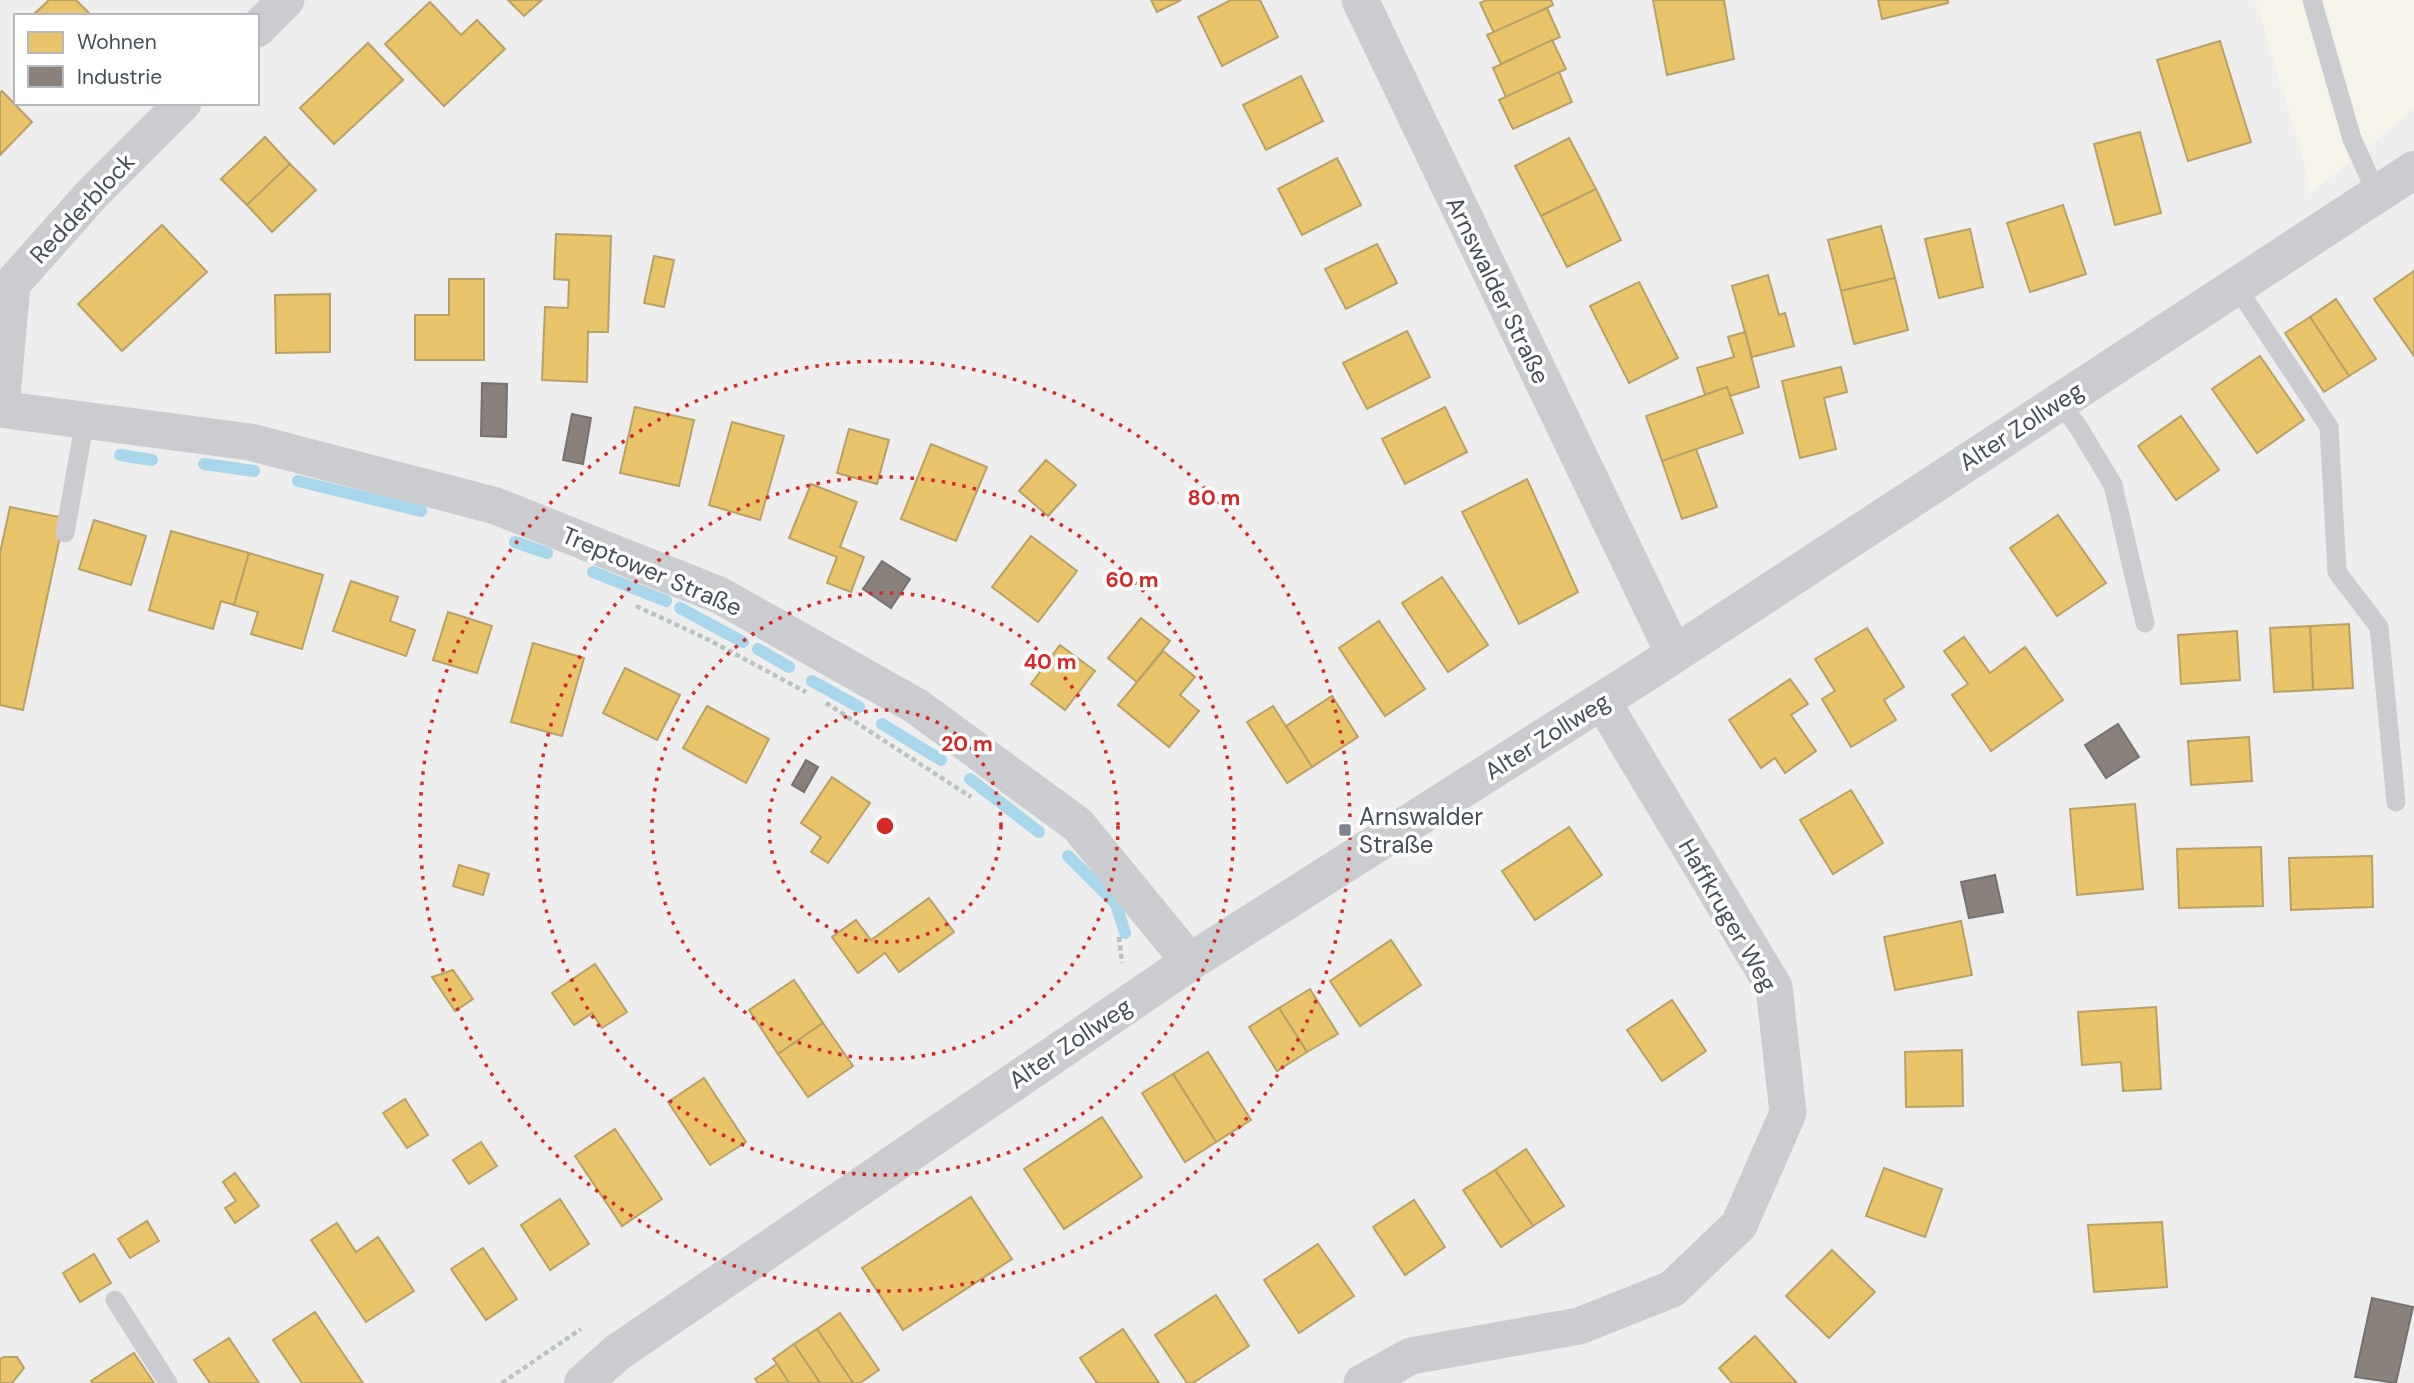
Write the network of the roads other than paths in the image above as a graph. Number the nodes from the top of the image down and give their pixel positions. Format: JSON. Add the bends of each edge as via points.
{"nodes":[{"id":1,"x":286,"y":0,"type":"edge"},
{"id":2,"x":1360,"y":0,"type":"edge"},
{"id":3,"x":2312,"y":0,"type":"edge"},
{"id":4,"x":259,"y":27,"type":"edge"},
{"id":5,"x":181,"y":105,"type":"edge"},
{"id":6,"x":2414,"y":170,"type":"edge"},
{"id":7,"x":2377,"y":194,"type":"junction"},
{"id":8,"x":2236,"y":286,"type":"junction"},
{"id":9,"x":2058,"y":402,"type":"junction"},
{"id":10,"x":0,"y":409,"type":"edge"},
{"id":11,"x":85,"y":419,"type":"junction"},
{"id":12,"x":65,"y":533,"type":"dead end"},
{"id":13,"x":2145,"y":623,"type":"dead end"},
{"id":14,"x":1674,"y":654,"type":"junction"},
{"id":15,"x":1602,"y":701,"type":"junction"},
{"id":16,"x":2396,"y":802,"type":"dead end"},
{"id":17,"x":1190,"y":962,"type":"junction"},
{"id":18,"x":115,"y":1300,"type":"dead end"},
{"id":19,"x":168,"y":1383,"type":"edge"},
{"id":20,"x":583,"y":1383,"type":"edge"},
{"id":21,"x":1362,"y":1383,"type":"edge"}],
"edges":[{"from":1,"to":4,"type":"street"},
{"from":2,"to":14,"type":"street","name":"Arnswalder Straße"},
{"from":3,"to":7,"type":"lane","via":[[2352,139]]},
{"from":5,"to":10,"type":"street","name":"Redderblock","via":[[92,194],[12,284]]},
{"from":6,"to":7,"type":"street","name":"Alter Zollweg"},
{"from":7,"to":8,"type":"street","name":"Alter Zollweg"},
{"from":8,"to":9,"type":"street","name":"Alter Zollweg"},
{"from":8,"to":16,"type":"lane","via":[[2329,427],[2337,572],[2379,627]]},
{"from":9,"to":13,"type":"lane","via":[[2113,485]]},
{"from":9,"to":14,"type":"street","name":"Alter Zollweg"},
{"from":10,"to":11,"type":"street","name":"Treptower Straße"},
{"from":11,"to":12,"type":"lane"},
{"from":11,"to":17,"type":"street","name":"Treptower Straße","via":[[250,442],[496,506],[719,595],[916,706],[1078,825]]},
{"from":14,"to":15,"type":"street","name":"Alter Zollweg"},
{"from":15,"to":17,"type":"street","name":"Alter Zollweg"},
{"from":15,"to":21,"type":"street","name":"Haffkruger Weg","via":[[1774,987],[1788,1113],[1739,1225],[1672,1289],[1579,1326],[1411,1356]]},
{"from":17,"to":20,"type":"street","name":"Alter Zollweg","via":[[618,1352]]},
{"from":18,"to":19,"type":"lane"}]}
